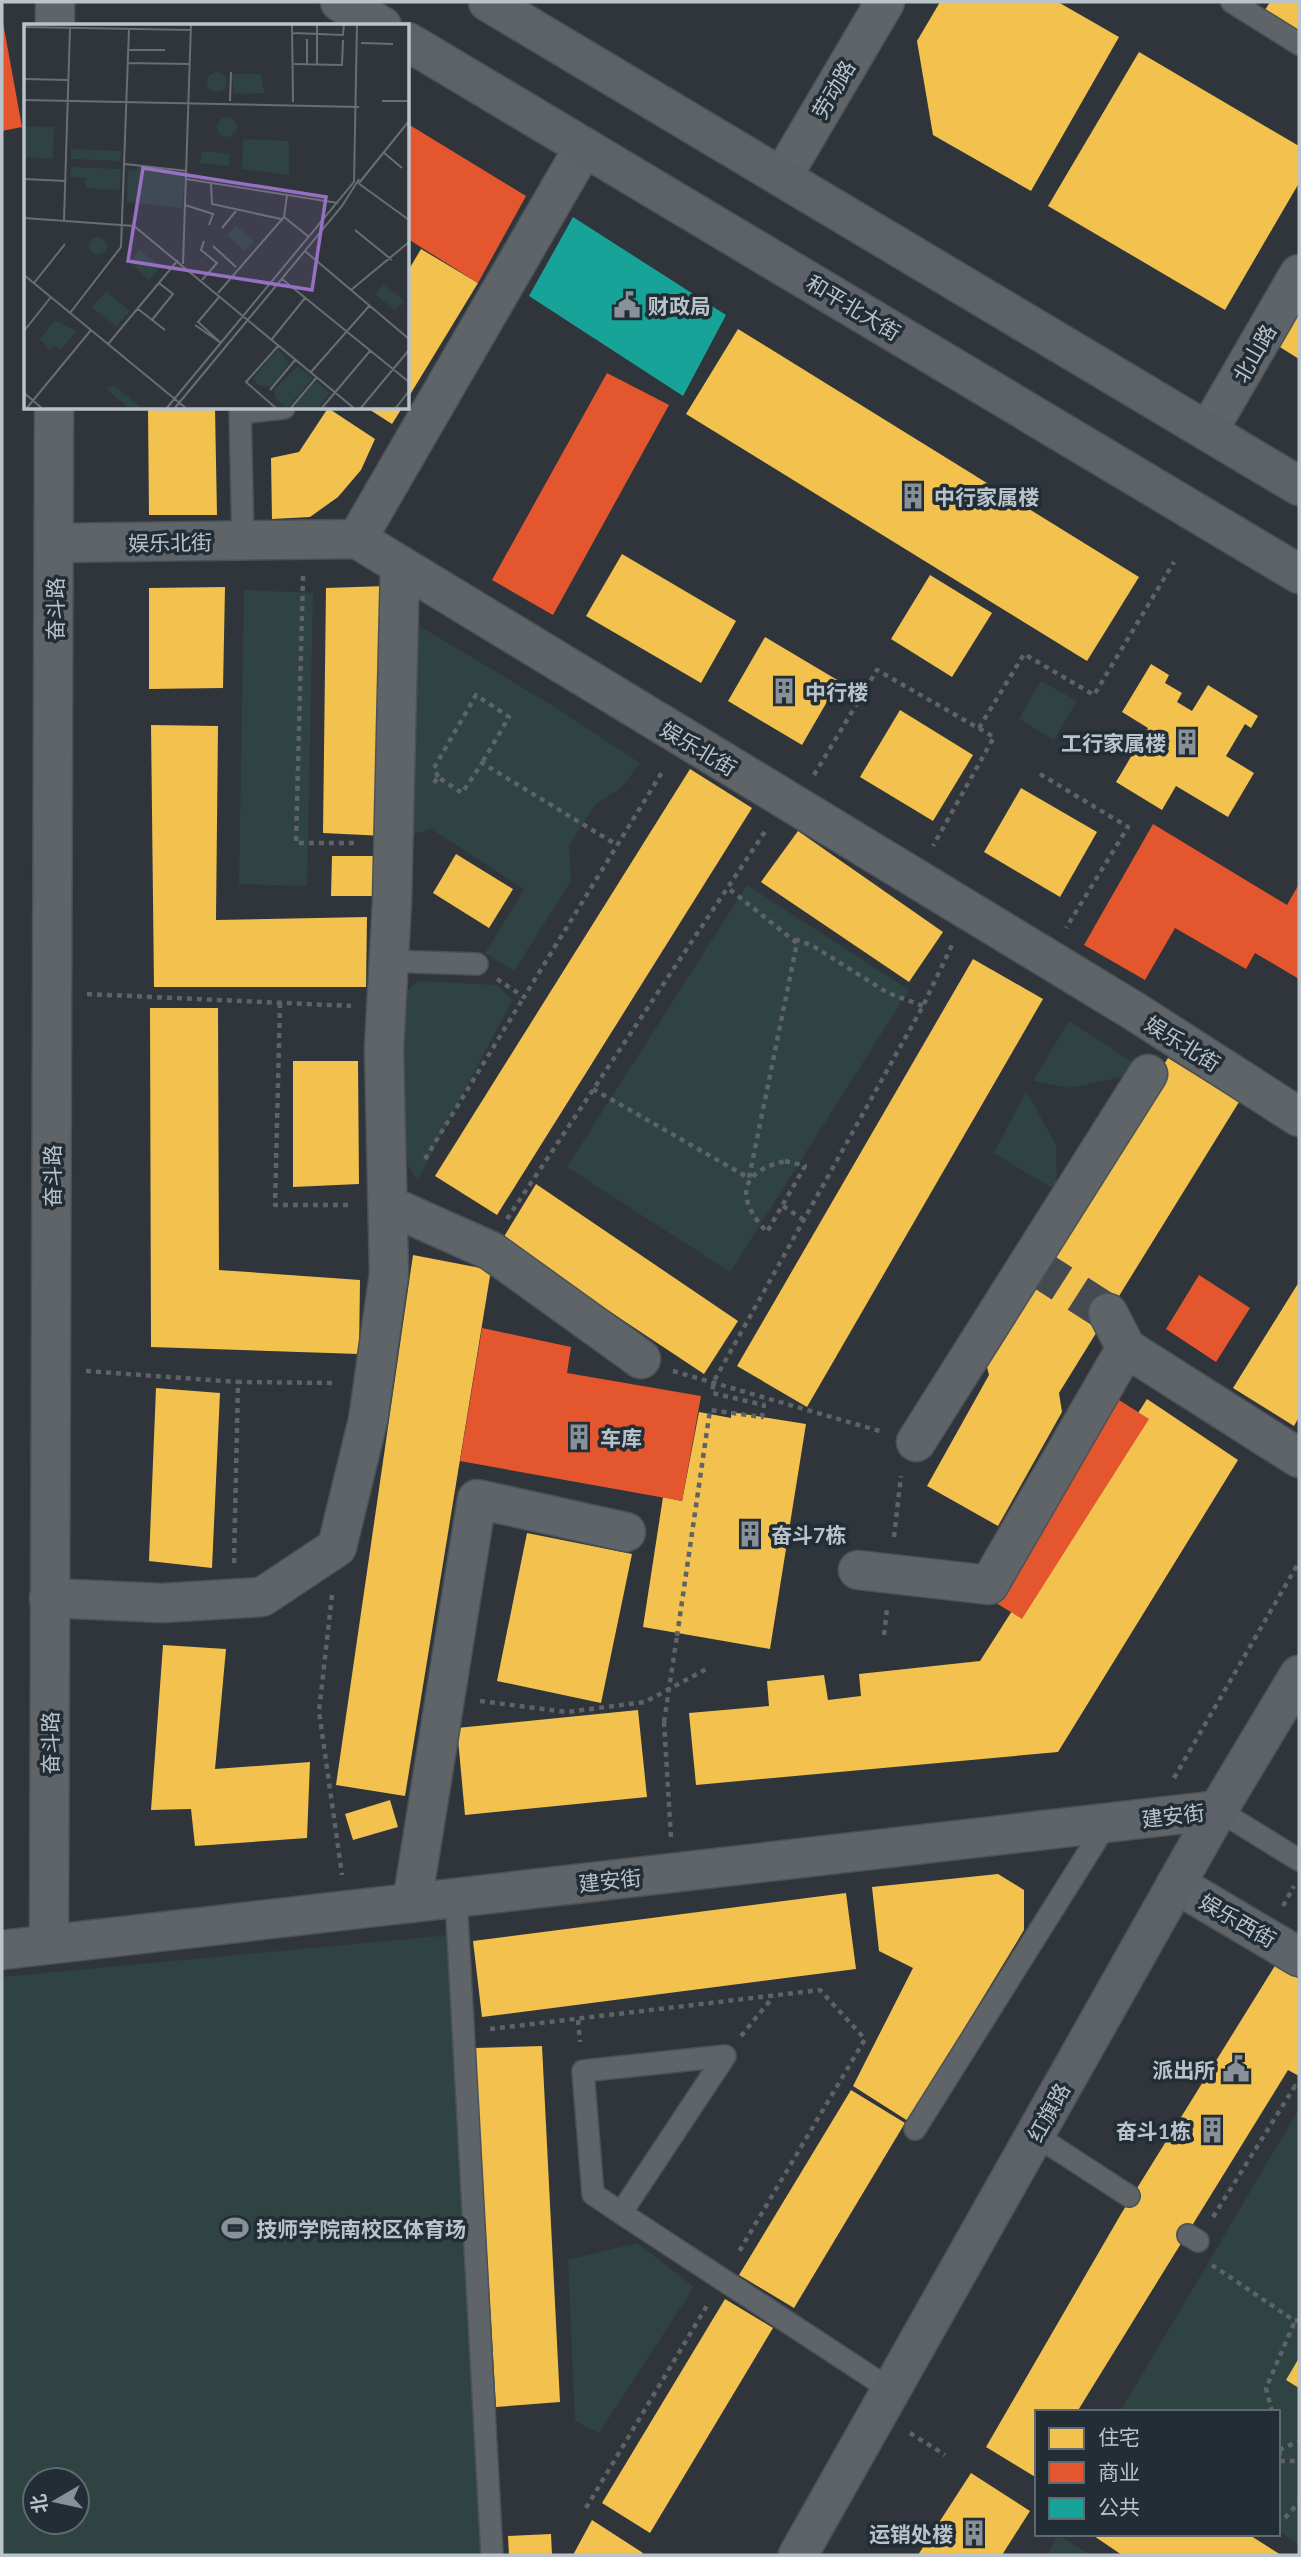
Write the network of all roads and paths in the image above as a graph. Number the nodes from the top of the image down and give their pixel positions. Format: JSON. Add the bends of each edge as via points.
{"nodes":[{"id":1,"x":55,"y":2,"type":"edge"},
{"id":2,"x":340,"y":2,"type":"edge"},
{"id":3,"x":488,"y":2,"type":"edge"},
{"id":4,"x":885,"y":2,"type":"edge"},
{"id":5,"x":1232,"y":2,"type":"edge"},
{"id":6,"x":55,"y":24,"type":"edge"},
{"id":7,"x":378,"y":24,"type":"edge"},
{"id":8,"x":410,"y":43,"type":"edge"},
{"id":9,"x":1299,"y":44,"type":"edge"},
{"id":10,"x":584,"y":147,"type":"junction"},
{"id":11,"x":782,"y":177,"type":"junction"},
{"id":12,"x":1299,"y":274,"type":"edge"},
{"id":13,"x":54,"y":410,"type":"edge"},
{"id":14,"x":241,"y":411,"type":"edge"},
{"id":15,"x":1208,"y":431,"type":"junction"},
{"id":16,"x":1299,"y":486,"type":"edge"},
{"id":17,"x":357,"y":539,"type":"junction"},
{"id":18,"x":304,"y":540,"type":"junction"},
{"id":19,"x":243,"y":541,"type":"junction"},
{"id":20,"x":54,"y":543,"type":"junction"},
{"id":21,"x":1174,"y":562,"type":"dead end"},
{"id":22,"x":400,"y":565,"type":"junction"},
{"id":23,"x":1299,"y":574,"type":"edge"},
{"id":24,"x":979,"y":728,"type":"junction"},
{"id":25,"x":683,"y":738,"type":"junction"},
{"id":26,"x":482,"y":763,"type":"junction"},
{"id":27,"x":1040,"y":774,"type":"dead end"},
{"id":28,"x":438,"y":776,"type":"junction"},
{"id":29,"x":430,"y":788,"type":"dead end"},
{"id":30,"x":796,"y":806,"type":"junction"},
{"id":31,"x":393,"y":844,"type":"junction"},
{"id":32,"x":617,"y":845,"type":"junction"},
{"id":33,"x":753,"y":850,"type":"dead end"},
{"id":34,"x":914,"y":878,"type":"junction"},
{"id":35,"x":728,"y":888,"type":"junction"},
{"id":36,"x":969,"y":911,"type":"junction"},
{"id":37,"x":787,"y":936,"type":"junction"},
{"id":38,"x":1047,"y":959,"type":"junction"},
{"id":39,"x":389,"y":961,"type":"junction"},
{"id":40,"x":477,"y":964,"type":"joint"},
{"id":41,"x":52,"y":993,"type":"junction"},
{"id":42,"x":524,"y":997,"type":"junction"},
{"id":43,"x":280,"y":1003,"type":"junction"},
{"id":44,"x":923,"y":1006,"type":"junction"},
{"id":45,"x":387,"y":1007,"type":"junction"},
{"id":46,"x":1148,"y":1074,"type":"dead end"},
{"id":47,"x":593,"y":1089,"type":"junction"},
{"id":48,"x":1299,"y":1117,"type":"edge"},
{"id":49,"x":419,"y":1170,"type":"dead end"},
{"id":50,"x":749,"y":1178,"type":"junction"},
{"id":51,"x":387,"y":1205,"type":"junction"},
{"id":52,"x":783,"y":1206,"type":"junction"},
{"id":53,"x":804,"y":1220,"type":"junction"},
{"id":54,"x":475,"y":1244,"type":"junction"},
{"id":55,"x":1108,"y":1313,"type":"tunnel mouth"},
{"id":56,"x":1126,"y":1349,"type":"junction"},
{"id":57,"x":641,"y":1359,"type":"dead end"},
{"id":58,"x":50,"y":1368,"type":"junction"},
{"id":59,"x":686,"y":1376,"type":"dead end"},
{"id":60,"x":714,"y":1381,"type":"junction"},
{"id":61,"x":238,"y":1382,"type":"junction"},
{"id":62,"x":373,"y":1383,"type":"junction"},
{"id":63,"x":916,"y":1442,"type":"junction"},
{"id":64,"x":1299,"y":1458,"type":"edge"},
{"id":65,"x":626,"y":1532,"type":"dead end"},
{"id":66,"x":337,"y":1547,"type":"junction"},
{"id":67,"x":1299,"y":1562,"type":"edge"},
{"id":68,"x":874,"y":1572,"type":"junction"},
{"id":69,"x":49,"y":1598,"type":"junction"},
{"id":70,"x":233,"y":1599,"type":"junction"},
{"id":71,"x":884,"y":1636,"type":"dead end"},
{"id":72,"x":710,"y":1667,"type":"dead end"},
{"id":73,"x":1299,"y":1675,"type":"edge"},
{"id":74,"x":444,"y":1697,"type":"junction"},
{"id":75,"x":1218,"y":1810,"type":"junction"},
{"id":76,"x":1150,"y":1818,"type":"junction"},
{"id":77,"x":1107,"y":1823,"type":"junction"},
{"id":78,"x":1299,"y":1860,"type":"edge"},
{"id":79,"x":673,"y":1873,"type":"junction"},
{"id":80,"x":1176,"y":1884,"type":"junction"},
{"id":81,"x":456,"y":1898,"type":"junction"},
{"id":82,"x":412,"y":1903,"type":"junction"},
{"id":83,"x":346,"y":1910,"type":"junction"},
{"id":84,"x":49,"y":1944,"type":"junction"},
{"id":85,"x":2,"y":1950,"type":"edge"},
{"id":86,"x":1299,"y":1956,"type":"edge"},
{"id":87,"x":774,"y":1995,"type":"junction"},
{"id":88,"x":463,"y":2032,"type":"junction"},
{"id":89,"x":725,"y":2056,"type":"junction"},
{"id":90,"x":1299,"y":2088,"type":"edge"},
{"id":91,"x":915,"y":2129,"type":"dead end"},
{"id":92,"x":1035,"y":2135,"type":"junction"},
{"id":93,"x":1129,"y":2196,"type":"dead end"},
{"id":94,"x":621,"y":2213,"type":"junction"},
{"id":95,"x":723,"y":2279,"type":"junction"},
{"id":96,"x":1297,"y":2321,"type":"edge"},
{"id":97,"x":891,"y":2390,"type":"junction"},
{"id":98,"x":1272,"y":2410,"type":"edge"},
{"id":99,"x":1299,"y":2441,"type":"edge"},
{"id":100,"x":1280,"y":2449,"type":"edge"},
{"id":101,"x":1280,"y":2455,"type":"edge"},
{"id":102,"x":1299,"y":2461,"type":"edge"},
{"id":103,"x":1299,"y":2502,"type":"edge"},
{"id":104,"x":586,"y":2508,"type":"dead end"},
{"id":105,"x":1285,"y":2518,"type":"dead end"},
{"id":106,"x":799,"y":2553,"type":"edge"},
{"id":107,"x":492,"y":2555,"type":"edge"}],
"edges":[{"from":1,"to":6,"type":"street"},
{"from":2,"to":7,"type":"main road"},
{"from":3,"to":11,"type":"main road"},
{"from":4,"to":11,"type":"street","name":"劳动路"},
{"from":5,"to":9,"type":"lane"},
{"from":8,"to":10,"type":"main road","name":"和平北大街"},
{"from":10,"to":17,"type":"street"},
{"from":10,"to":23,"type":"main road","name":"和平北大街"},
{"from":11,"to":15,"type":"main road"},
{"from":12,"to":15,"type":"street","name":"北山路"},
{"from":13,"to":20,"type":"street","name":"奋斗路"},
{"from":14,"to":19,"type":"lane"},
{"from":15,"to":16,"type":"main road"},
{"from":17,"to":18,"type":"street","name":"娱乐北街"},
{"from":17,"to":22,"type":"street","name":"娱乐北街"},
{"from":18,"to":19,"type":"street","name":"娱乐北街"},
{"from":18,"to":31,"type":"path","via":[[296,842]]},
{"from":19,"to":20,"type":"street","name":"娱乐北街"},
{"from":20,"to":41,"type":"street","name":"奋斗路"},
{"from":21,"to":24,"type":"path","via":[[1094,695],[1024,654]]},
{"from":22,"to":25,"type":"street","name":"娱乐北街"},
{"from":22,"to":31,"type":"street"},
{"from":24,"to":30,"type":"path","via":[[877,670]]},
{"from":24,"to":34,"type":"path","via":[[994,737]]},
{"from":25,"to":30,"type":"street","name":"娱乐北街"},
{"from":25,"to":32,"type":"path"},
{"from":26,"to":28,"type":"path","via":[[462,793]]},
{"from":26,"to":28,"type":"path","via":[[509,717],[476,695],[433,768]]},
{"from":26,"to":32,"type":"path"},
{"from":27,"to":38,"type":"path","via":[[1128,827]]},
{"from":28,"to":29,"type":"path"},
{"from":30,"to":34,"type":"street","name":"娱乐北街"},
{"from":31,"to":39,"type":"street"},
{"from":32,"to":42,"type":"path"},
{"from":33,"to":35,"type":"path"},
{"from":34,"to":36,"type":"street","name":"娱乐北街"},
{"from":35,"to":37,"type":"path"},
{"from":35,"to":47,"type":"path"},
{"from":36,"to":38,"type":"street","name":"娱乐北街"},
{"from":36,"to":44,"type":"path"},
{"from":37,"to":44,"type":"path","via":[[813,946],[888,993]]},
{"from":37,"to":50,"type":"path","via":[[797,943]]},
{"from":38,"to":48,"type":"street","name":"娱乐北街"},
{"from":39,"to":40,"type":"lane"},
{"from":39,"to":45,"type":"street"},
{"from":40,"to":42,"type":"path"},
{"from":41,"to":43,"type":"path"},
{"from":41,"to":58,"type":"street","name":"奋斗路"},
{"from":42,"to":49,"type":"path"},
{"from":43,"to":45,"type":"path"},
{"from":43,"to":51,"type":"path","via":[[275,1205]]},
{"from":44,"to":53,"type":"path"},
{"from":45,"to":51,"type":"street"},
{"from":46,"to":63,"type":"street"},
{"from":47,"to":50,"type":"path"},
{"from":47,"to":54,"type":"path","via":[[507,1219],[488,1224]]},
{"from":50,"to":52,"type":"path","via":[[745,1195],[752,1216],[767,1232]]},
{"from":50,"to":52,"type":"path","via":[[766,1165],[785,1161],[805,1166]]},
{"from":51,"to":54,"type":"street"},
{"from":51,"to":62,"type":"street","via":[[389,1274]]},
{"from":52,"to":53,"type":"path"},
{"from":53,"to":60,"type":"path"},
{"from":54,"to":57,"type":"street"},
{"from":55,"to":56,"type":"street"},
{"from":56,"to":64,"type":"street"},
{"from":56,"to":68,"type":"street","via":[[989,1586]]},
{"from":58,"to":61,"type":"path"},
{"from":58,"to":69,"type":"street","name":"奋斗路"},
{"from":59,"to":60,"type":"path"},
{"from":60,"to":63,"type":"path"},
{"from":60,"to":79,"type":"path","bridge":true,"via":[[712,1393],[764,1405],[762,1417],[710,1410],[664,1722]]},
{"from":61,"to":62,"type":"path"},
{"from":61,"to":70,"type":"path"},
{"from":62,"to":66,"type":"street"},
{"from":63,"to":68,"type":"path","via":[[901,1471]]},
{"from":65,"to":74,"type":"street","via":[[477,1499]]},
{"from":66,"to":70,"type":"street","via":[[262,1597]]},
{"from":66,"to":83,"type":"path","via":[[319,1712]]},
{"from":67,"to":76,"type":"path"},
{"from":68,"to":71,"type":"path"},
{"from":69,"to":70,"type":"street","via":[[162,1603]]},
{"from":69,"to":84,"type":"street","name":"奋斗路"},
{"from":72,"to":74,"type":"path","via":[[645,1702],[567,1712]]},
{"from":73,"to":75,"type":"main road","name":"红旗路"},
{"from":74,"to":82,"type":"street"},
{"from":75,"to":76,"type":"street","name":"建安街"},
{"from":75,"to":78,"type":"lane"},
{"from":75,"to":80,"type":"main road","name":"红旗路"},
{"from":76,"to":77,"type":"street","name":"建安街"},
{"from":77,"to":79,"type":"street","name":"建安街"},
{"from":77,"to":91,"type":"lane"},
{"from":79,"to":81,"type":"street","name":"建安街"},
{"from":80,"to":86,"type":"street","name":"娱乐西街"},
{"from":80,"to":92,"type":"main road","name":"红旗路"},
{"from":81,"to":82,"type":"street","name":"建安街"},
{"from":81,"to":88,"type":"lane"},
{"from":82,"to":83,"type":"street","name":"建安街"},
{"from":83,"to":84,"type":"street","name":"建安街"},
{"from":84,"to":85,"type":"street","name":"建安街"},
{"from":87,"to":88,"type":"path"},
{"from":87,"to":89,"type":"path"},
{"from":87,"to":95,"type":"path","via":[[820,1990],[865,2039]]},
{"from":88,"to":107,"type":"lane"},
{"from":89,"to":94,"type":"lane"},
{"from":89,"to":94,"type":"lane","via":[[583,2071],[593,2194]]},
{"from":90,"to":96,"type":"path","via":[[1295,2086],[1197,2246]]},
{"from":92,"to":93,"type":"lane"},
{"from":92,"to":97,"type":"main road","name":"红旗路"},
{"from":94,"to":95,"type":"lane"},
{"from":95,"to":97,"type":"lane"},
{"from":95,"to":104,"type":"path"},
{"from":96,"to":98,"type":"path","via":[[1266,2388]]},
{"from":97,"to":106,"type":"main road","name":"红旗路"},
{"from":99,"to":100,"type":"path"},
{"from":101,"to":102,"type":"path","via":[[1281,2461]]},
{"from":103,"to":105,"type":"path"}]}
